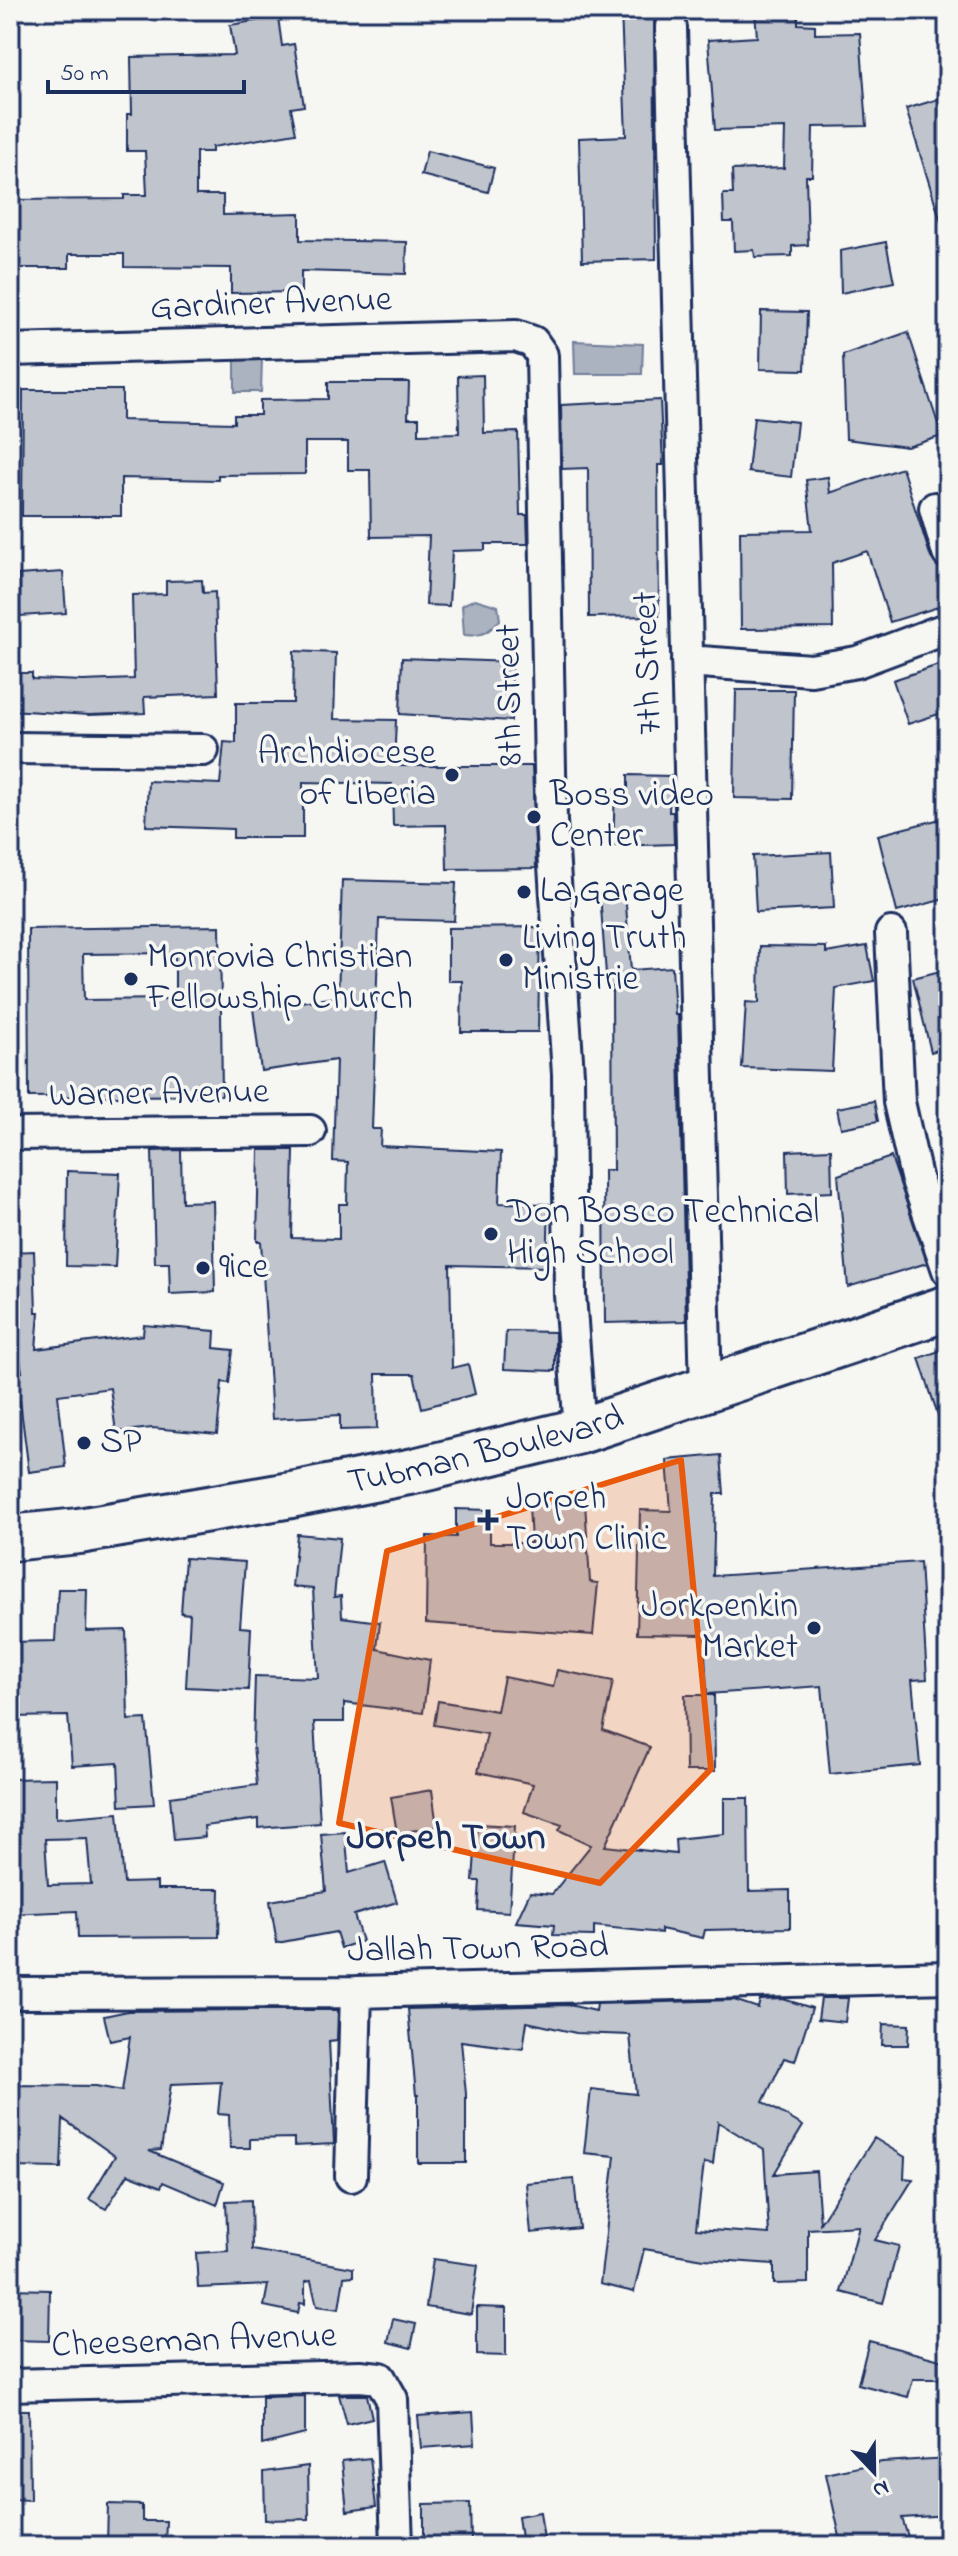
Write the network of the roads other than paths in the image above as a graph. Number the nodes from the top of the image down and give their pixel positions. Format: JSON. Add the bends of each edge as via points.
{"nodes":[{"id":1,"x":671,"y":28,"type":"dead end"},
{"id":2,"x":533,"y":342,"type":"joint"},
{"id":3,"x":10,"y":350,"type":"edge"},
{"id":4,"x":935,"y":508,"type":"dead end"},
{"id":5,"x":948,"y":553,"type":"edge"},
{"id":6,"x":948,"y":628,"type":"edge"},
{"id":7,"x":687,"y":661,"type":"junction"},
{"id":8,"x":10,"y":748,"type":"edge"},
{"id":9,"x":203,"y":750,"type":"dead end"},
{"id":10,"x":891,"y":933,"type":"dead end"},
{"id":11,"x":310,"y":1131,"type":"dead end"},
{"id":12,"x":10,"y":1134,"type":"edge"},
{"id":13,"x":948,"y":1270,"type":"edge"},
{"id":14,"x":948,"y":1308,"type":"edge"},
{"id":15,"x":706,"y":1391,"type":"junction"},
{"id":16,"x":580,"y":1431,"type":"junction"},
{"id":17,"x":10,"y":1538,"type":"edge"},
{"id":18,"x":948,"y":1977,"type":"edge"},
{"id":19,"x":356,"y":1992,"type":"junction"},
{"id":20,"x":10,"y":1993,"type":"edge"},
{"id":21,"x":351,"y":2176,"type":"dead end"},
{"id":22,"x":10,"y":2385,"type":"edge"},
{"id":23,"x":397,"y":2546,"type":"edge"}],
"edges":[{"from":1,"to":7,"type":"street","name":"7th Street"},
{"from":2,"to":3,"type":"street","name":"Gardiner Avenue","via":[[516,336]]},
{"from":2,"to":16,"type":"street","name":"8th Street","via":[[542,355],[551,821],[568,1074],[570,1295]]},
{"from":4,"to":5,"type":"street"},
{"from":6,"to":7,"type":"street","via":[[857,662],[811,670]]},
{"from":7,"to":15,"type":"street","name":"7th Street"},
{"from":8,"to":9,"type":"street"},
{"from":10,"to":13,"type":"street","via":[[899,1102],[916,1177]]},
{"from":11,"to":12,"type":"street","name":"Warner Avenue"},
{"from":14,"to":15,"type":"highway","name":"Tubman Boulevard"},
{"from":15,"to":16,"type":"highway","name":"Tubman Boulevard"},
{"from":16,"to":17,"type":"highway","name":"Tubman Boulevard","via":[[291,1495]]},
{"from":18,"to":19,"type":"street","name":"Jallah Town Road"},
{"from":19,"to":20,"type":"street","name":"Jallah Town Road"},
{"from":19,"to":21,"type":"street"},
{"from":22,"to":23,"type":"street","name":"Cheeseman Avenue","via":[[380,2378],[392,2399]]}]}
